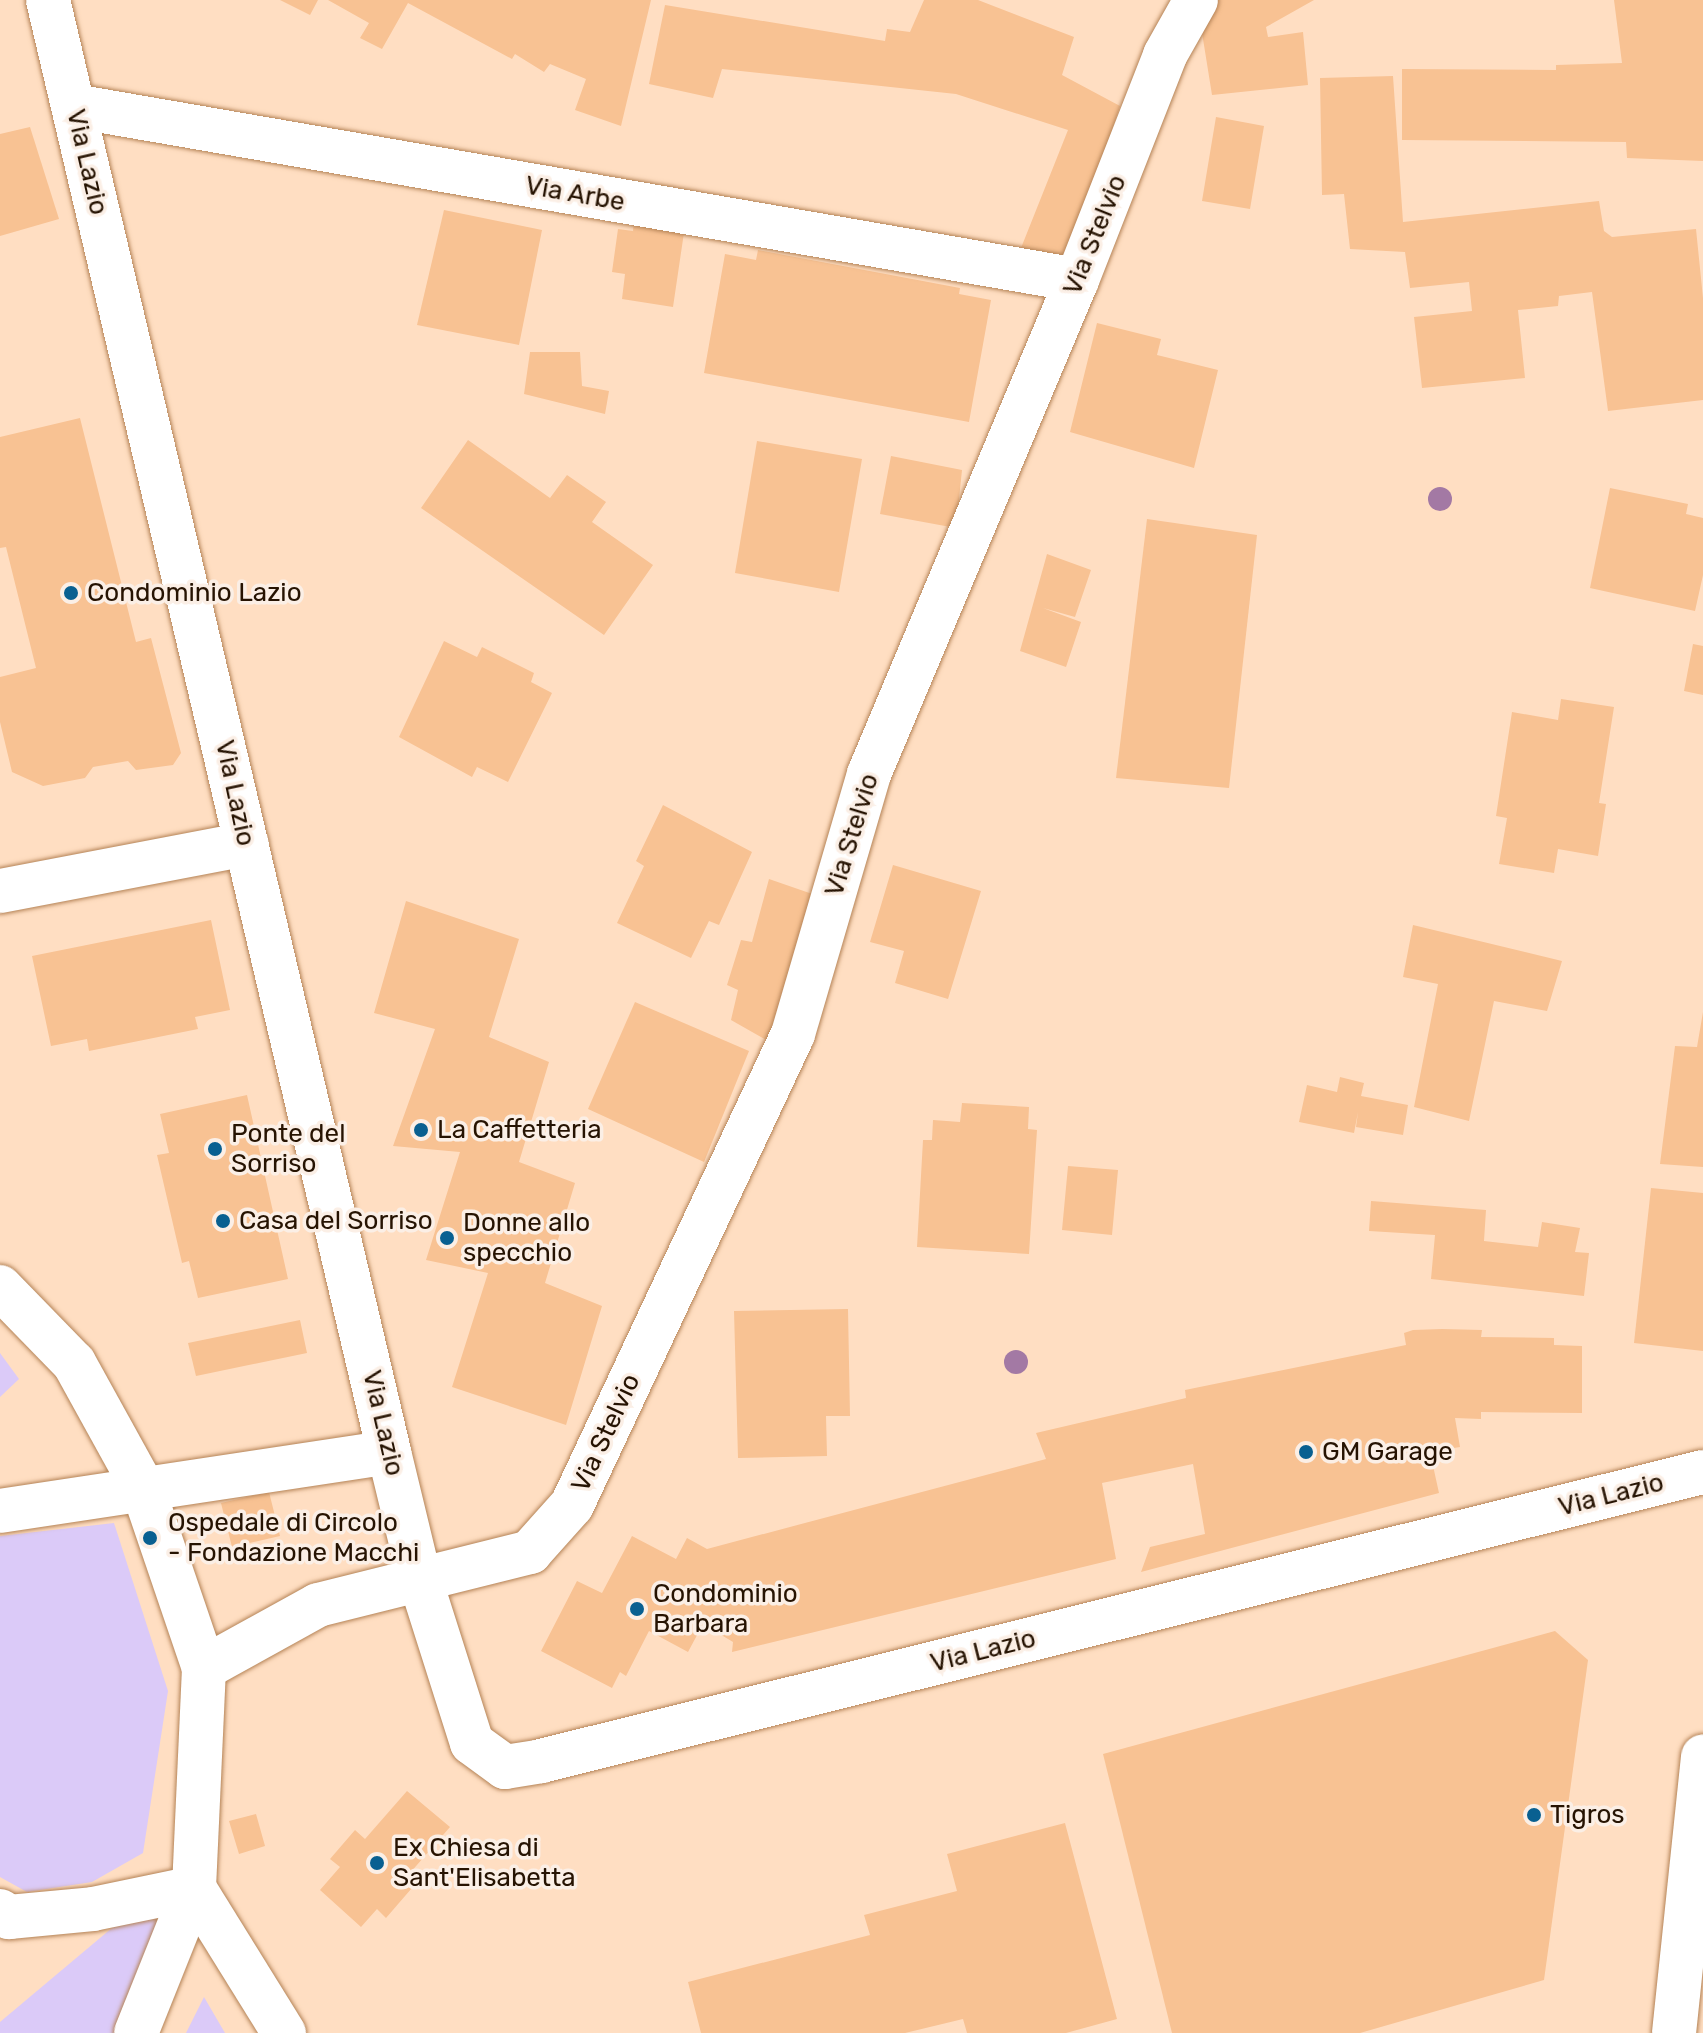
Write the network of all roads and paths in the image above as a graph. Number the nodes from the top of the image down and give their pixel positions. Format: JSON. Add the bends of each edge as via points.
{"nodes":[{"id":1,"x":48,"y":0,"type":"edge"},
{"id":2,"x":1196,"y":0,"type":"edge"},
{"id":3,"x":74,"y":106,"type":"junction"},
{"id":4,"x":1077,"y":280,"type":"junction"},
{"id":5,"x":247,"y":844,"type":"junction"},
{"id":6,"x":0,"y":891,"type":"edge"},
{"id":7,"x":0,"y":1287,"type":"edge"},
{"id":8,"x":389,"y":1452,"type":"junction"},
{"id":9,"x":1703,"y":1472,"type":"edge"},
{"id":10,"x":142,"y":1486,"type":"junction"},
{"id":11,"x":0,"y":1511,"type":"edge"},
{"id":12,"x":419,"y":1576,"type":"junction"},
{"id":13,"x":204,"y":1668,"type":"junction"},
{"id":14,"x":1703,"y":1757,"type":"edge"},
{"id":15,"x":1702,"y":1807,"type":"edge"},
{"id":16,"x":194,"y":1888,"type":"junction"},
{"id":17,"x":0,"y":1911,"type":"edge"},
{"id":18,"x":1693,"y":1951,"type":"edge"},
{"id":19,"x":1703,"y":2010,"type":"edge"},
{"id":20,"x":136,"y":2033,"type":"edge"},
{"id":21,"x":284,"y":2033,"type":"edge"},
{"id":22,"x":1676,"y":2033,"type":"edge"}],
"edges":[{"from":1,"to":3,"type":"street","name":"Via Lazio"},
{"from":2,"to":4,"type":"street","name":"Via Stelvio","via":[[1165,55]]},
{"from":3,"to":4,"type":"street","name":"Via Arbe"},
{"from":3,"to":5,"type":"street","name":"Via Lazio"},
{"from":4,"to":12,"type":"street","name":"Via Stelvio","via":[[869,774],[793,1034],[572,1505],[530,1552]]},
{"from":5,"to":6,"type":"street"},
{"from":5,"to":8,"type":"street","name":"Via Lazio"},
{"from":7,"to":10,"type":"street","via":[[74,1363]]},
{"from":8,"to":10,"type":"street","via":[[284,1472]]},
{"from":8,"to":12,"type":"street","name":"Via Lazio"},
{"from":9,"to":12,"type":"street","name":"Via Lazio","via":[[505,1767],[472,1743]]},
{"from":10,"to":11,"type":"street"},
{"from":10,"to":13,"type":"street"},
{"from":12,"to":13,"type":"street","name":"Via Stelvio","via":[[318,1605]]},
{"from":13,"to":16,"type":"street"},
{"from":14,"to":15,"type":"street"},
{"from":15,"to":18,"type":"street"},
{"from":16,"to":17,"type":"street","via":[[93,1909],[9,1917]]},
{"from":16,"to":20,"type":"street"},
{"from":16,"to":21,"type":"street"},
{"from":18,"to":22,"type":"street"},
{"from":19,"to":22,"type":"street"}]}
